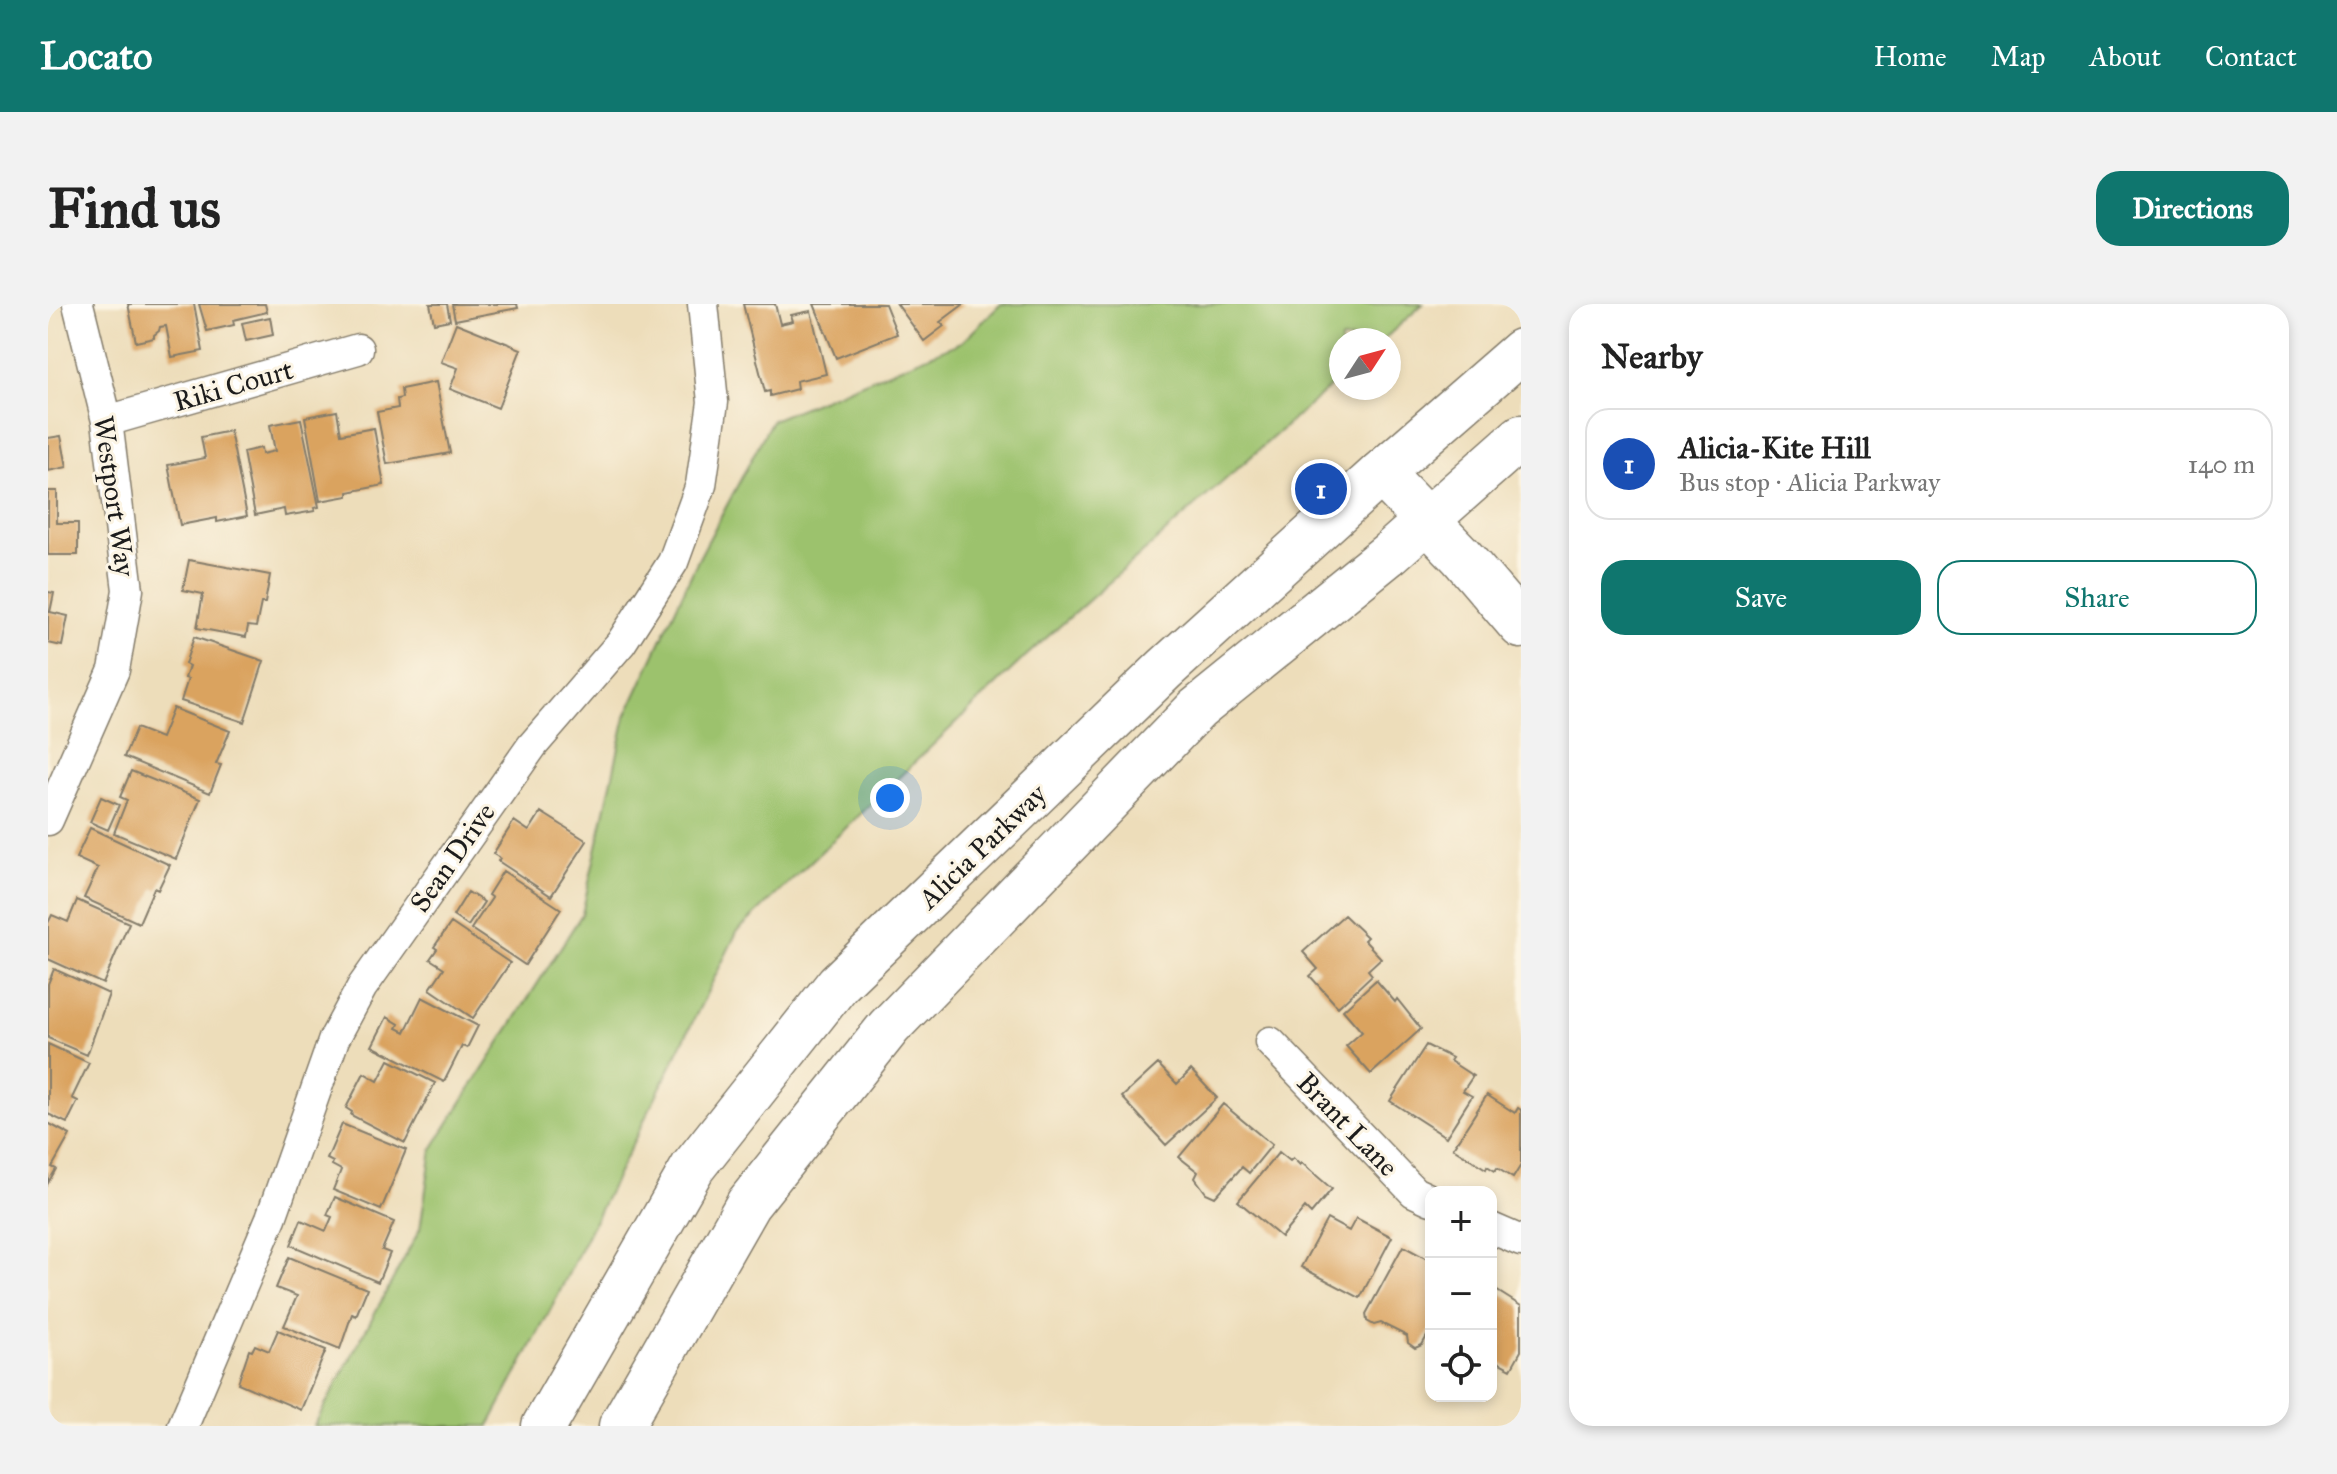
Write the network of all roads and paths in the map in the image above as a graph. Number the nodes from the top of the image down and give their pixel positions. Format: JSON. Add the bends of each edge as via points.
{"nodes":[{"id":1,"x":78,"y":304,"type":"edge"},
{"id":2,"x":703,"y":304,"type":"edge"},
{"id":3,"x":358,"y":349,"type":"dead end"},
{"id":4,"x":1521,"y":351,"type":"edge"},
{"id":5,"x":107,"y":421,"type":"junction"},
{"id":6,"x":1521,"y":437,"type":"edge"},
{"id":7,"x":1381,"y":473,"type":"junction"},
{"id":8,"x":1427,"y":521,"type":"junction"},
{"id":9,"x":1521,"y":626,"type":"edge"},
{"id":10,"x":48,"y":820,"type":"edge"},
{"id":11,"x":1270,"y":1042,"type":"dead end"},
{"id":12,"x":1425,"y":1197,"type":"edge"},
{"id":13,"x":1497,"y":1231,"type":"edge"},
{"id":14,"x":1521,"y":1241,"type":"edge"},
{"id":15,"x":183,"y":1426,"type":"edge"},
{"id":16,"x":544,"y":1426,"type":"edge"},
{"id":17,"x":621,"y":1426,"type":"edge"}],
"edges":[{"from":1,"to":5,"type":"street","name":"Westport Way"},
{"from":2,"to":15,"type":"street","name":"Sean Drive","via":[[713,402],[701,485],[673,562],[621,643],[532,746],[362,987],[334,1039],[271,1218]]},
{"from":3,"to":5,"type":"street","name":"Riki Court"},
{"from":4,"to":7,"type":"main road","name":"Alicia Parkway"},
{"from":5,"to":10,"type":"street","name":"Westport Way","via":[[128,590],[114,670]]},
{"from":6,"to":8,"type":"main road","name":"Alicia Parkway"},
{"from":7,"to":8,"type":"main road"},
{"from":7,"to":16,"type":"main road","name":"Alicia Parkway","via":[[1165,669],[838,984],[693,1167]]},
{"from":8,"to":9,"type":"main road"},
{"from":8,"to":17,"type":"main road","name":"Alicia Parkway","via":[[1197,709],[889,1027],[748,1204]]},
{"from":11,"to":12,"type":"street","name":"Brant Lane","via":[[1414,1192]]},
{"from":13,"to":14,"type":"street"}]}
